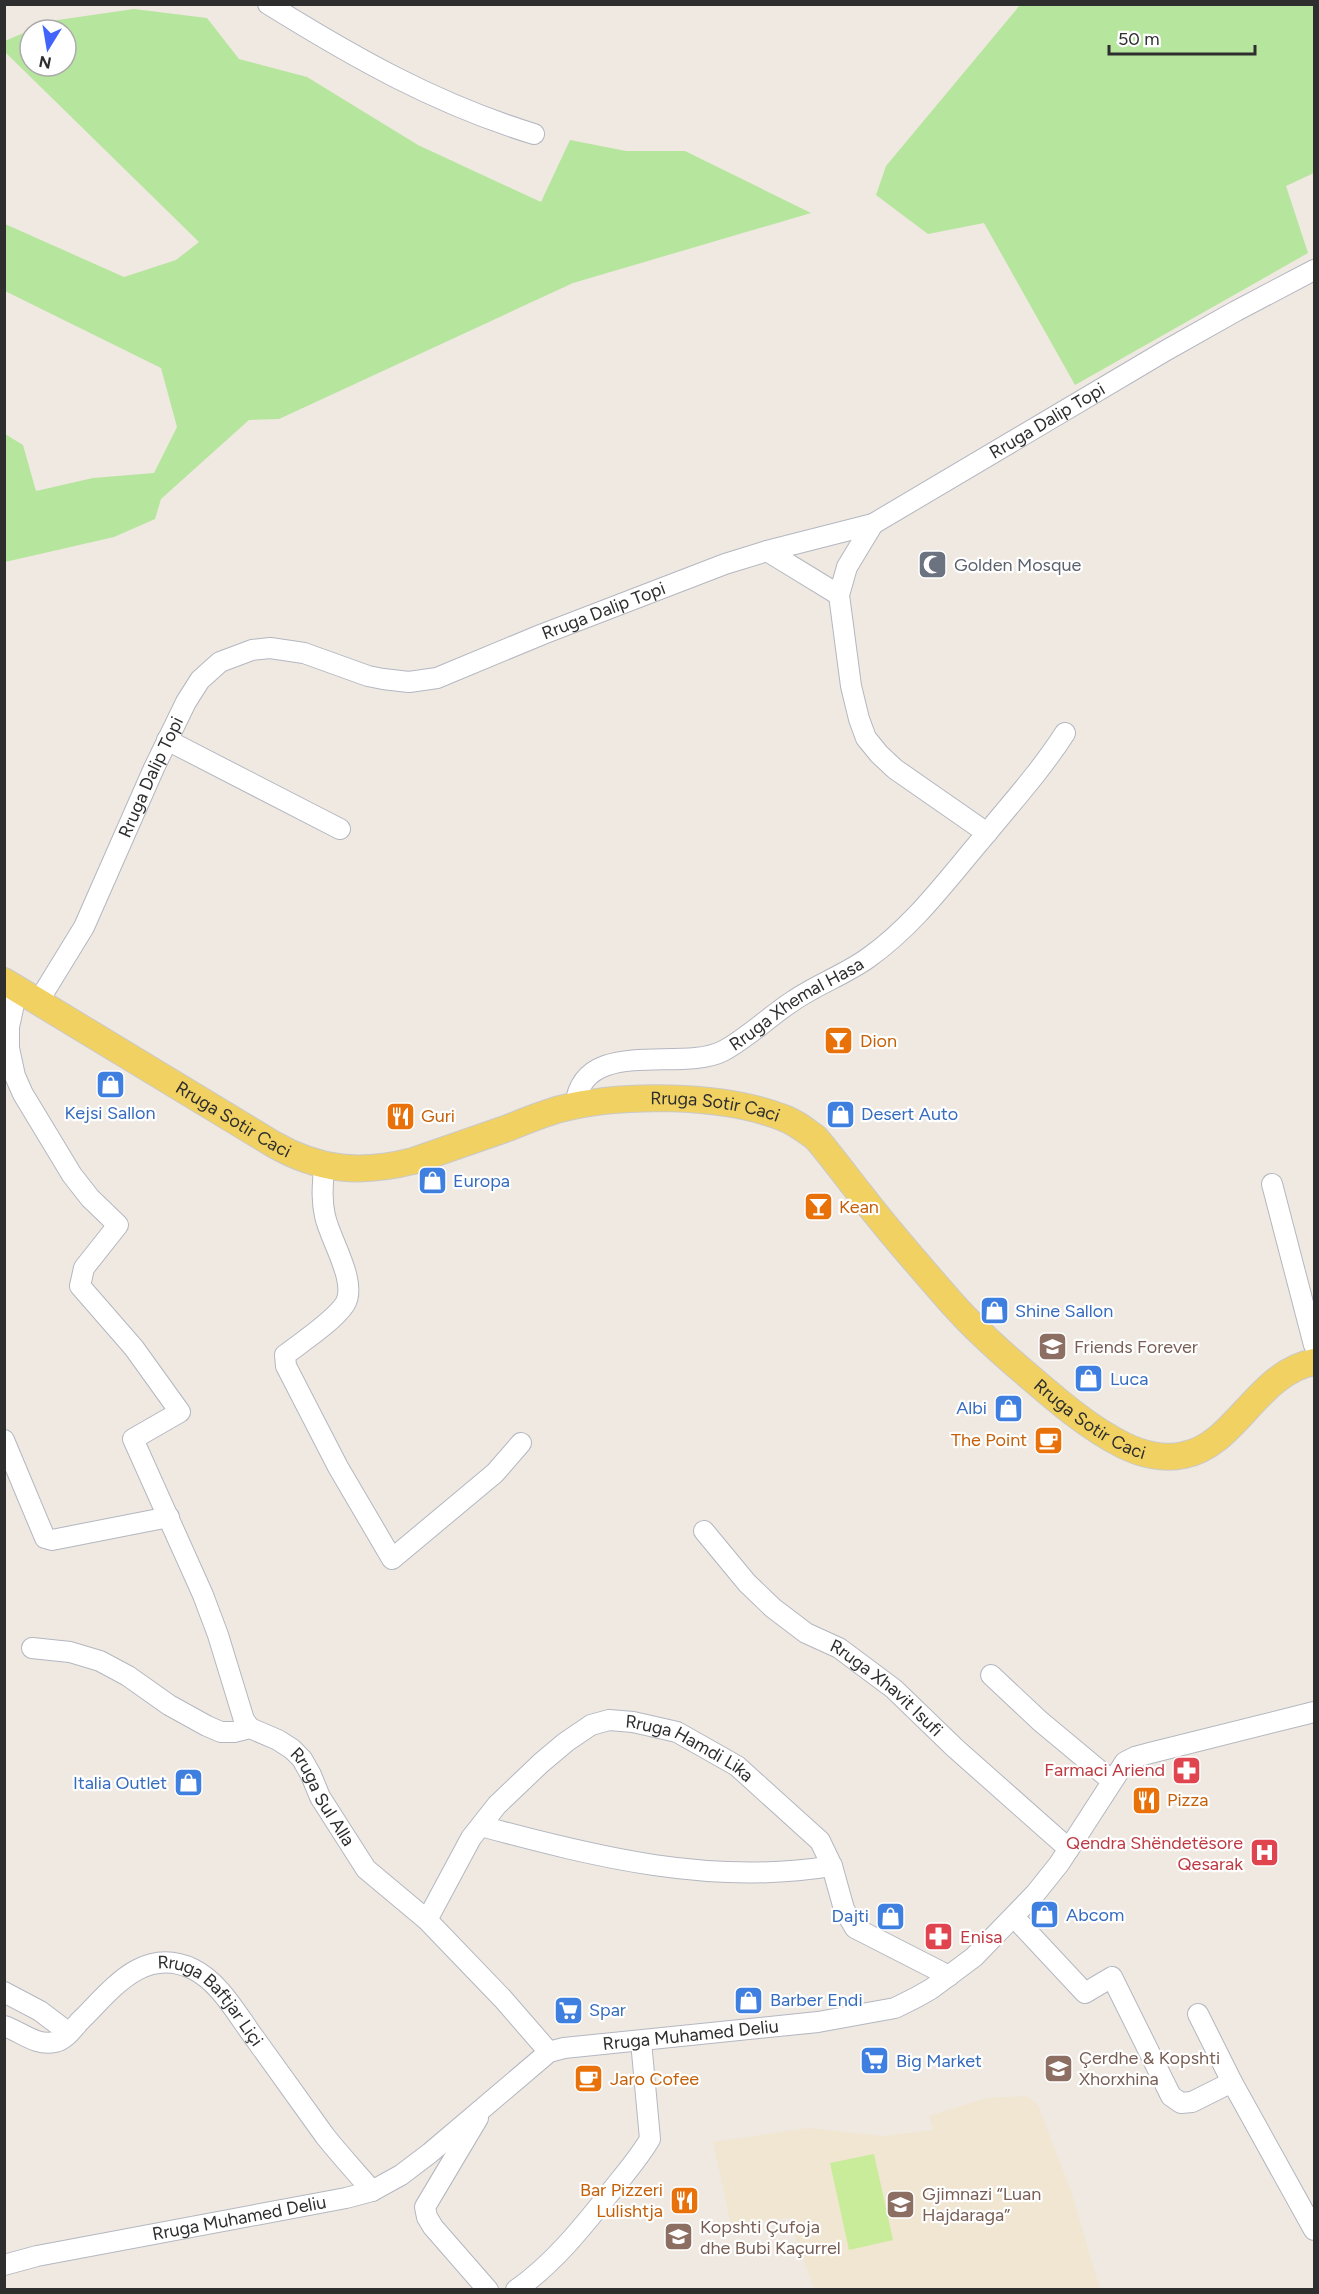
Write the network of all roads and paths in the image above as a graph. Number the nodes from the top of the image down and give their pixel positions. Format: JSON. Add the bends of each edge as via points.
{"nodes":[{"id":1,"x":268,"y":4,"type":"edge"},
{"id":2,"x":534,"y":134,"type":"dead end"},
{"id":3,"x":1314,"y":270,"type":"edge"},
{"id":4,"x":873,"y":524,"type":"junction"},
{"id":5,"x":767,"y":551,"type":"junction"},
{"id":6,"x":839,"y":595,"type":"junction"},
{"id":7,"x":1065,"y":733,"type":"dead end"},
{"id":8,"x":167,"y":740,"type":"junction"},
{"id":9,"x":340,"y":829,"type":"dead end"},
{"id":10,"x":987,"y":832,"type":"junction"},
{"id":11,"x":16,"y":991,"type":"edge"},
{"id":12,"x":575,"y":1106,"type":"junction"},
{"id":13,"x":324,"y":1166,"type":"junction"},
{"id":14,"x":1272,"y":1184,"type":"dead end"},
{"id":15,"x":1314,"y":1345,"type":"edge"},
{"id":16,"x":1314,"y":1362,"type":"edge"},
{"id":17,"x":4,"y":1440,"type":"edge"},
{"id":18,"x":521,"y":1443,"type":"dead end"},
{"id":19,"x":169,"y":1517,"type":"junction"},
{"id":20,"x":704,"y":1531,"type":"dead end"},
{"id":21,"x":32,"y":1648,"type":"dead end"},
{"id":22,"x":991,"y":1675,"type":"dead end"},
{"id":23,"x":1314,"y":1712,"type":"edge"},
{"id":24,"x":250,"y":1728,"type":"junction"},
{"id":25,"x":1112,"y":1781,"type":"junction"},
{"id":26,"x":481,"y":1826,"type":"junction"},
{"id":27,"x":1069,"y":1849,"type":"junction"},
{"id":28,"x":832,"y":1866,"type":"junction"},
{"id":29,"x":1014,"y":1917,"type":"junction"},
{"id":30,"x":427,"y":1920,"type":"junction"},
{"id":31,"x":949,"y":1976,"type":"junction"},
{"id":32,"x":4,"y":1992,"type":"edge"},
{"id":33,"x":1198,"y":2014,"type":"dead end"},
{"id":34,"x":4,"y":2026,"type":"edge"},
{"id":35,"x":69,"y":2033,"type":"junction"},
{"id":36,"x":641,"y":2041,"type":"junction"},
{"id":37,"x":549,"y":2052,"type":"junction"},
{"id":38,"x":1233,"y":2082,"type":"junction"},
{"id":39,"x":486,"y":2106,"type":"junction"},
{"id":40,"x":372,"y":2191,"type":"junction"},
{"id":41,"x":1314,"y":2230,"type":"edge"},
{"id":42,"x":4,"y":2265,"type":"edge"},
{"id":43,"x":488,"y":2289,"type":"edge"},
{"id":44,"x":516,"y":2289,"type":"edge"}],
"edges":[{"from":1,"to":2,"type":"street","via":[[366,63],[440,101]]},
{"from":3,"to":4,"type":"street","name":"Rruga Dalip Topi","via":[[1175,345]]},
{"from":4,"to":5,"type":"street","name":"Rruga Dalip Topi"},
{"from":4,"to":6,"type":"street","via":[[847,567]]},
{"from":5,"to":6,"type":"street"},
{"from":5,"to":8,"type":"street","name":"Rruga Dalip Topi","via":[[426,680],[375,678],[286,649],[234,655],[200,680]]},
{"from":6,"to":10,"type":"street","via":[[851,686],[866,738],[895,769]]},
{"from":7,"to":10,"type":"street","name":"Rruga Xhemal Hasa","via":[[1043,766]]},
{"from":8,"to":9,"type":"street"},
{"from":8,"to":11,"type":"street","name":"Rruga Dalip Topi","via":[[84,927]]},
{"from":10,"to":12,"type":"street","name":"Rruga Xhemal Hasa","via":[[931,902],[867,959],[794,1000],[723,1051],[690,1058],[617,1062],[597,1070],[577,1091]]},
{"from":11,"to":13,"type":"main road","name":"Rruga Sotir Caci","via":[[291,1155]]},
{"from":11,"to":19,"type":"street","name":"Rruga Dalip Topi","via":[[9,1048],[23,1094],[72,1175],[118,1225],[84,1268],[80,1286],[134,1348],[180,1412],[133,1439]]},
{"from":12,"to":13,"type":"main road","name":"Rruga Sotir Caci","via":[[392,1167]]},
{"from":12,"to":16,"type":"main road","name":"Rruga Sotir Caci","via":[[618,1100],[722,1102],[763,1110],[801,1126],[829,1153],[944,1294],[1005,1355],[1076,1415],[1139,1452],[1169,1457],[1198,1451],[1221,1435],[1278,1378]]},
{"from":13,"to":18,"type":"street","via":[[325,1218],[350,1289],[338,1312],[285,1355],[286,1366],[338,1467],[392,1559],[495,1473]]},
{"from":14,"to":15,"type":"street"},
{"from":17,"to":19,"type":"street","via":[[45,1538],[52,1540]]},
{"from":19,"to":24,"type":"street","via":[[207,1605],[244,1720]]},
{"from":20,"to":27,"type":"street","name":"Rruga Xhavit Isufi","via":[[773,1608],[894,1689]]},
{"from":21,"to":24,"type":"street","via":[[70,1652],[100,1661],[221,1732]]},
{"from":22,"to":25,"type":"street"},
{"from":23,"to":25,"type":"street","name":"Rruga Muhamed Deliu","via":[[1135,1757],[1125,1762]]},
{"from":24,"to":30,"type":"street","name":"Rruga Sul Alla","via":[[292,1749],[366,1869]]},
{"from":25,"to":27,"type":"street","name":"Rruga Muhamed Deliu"},
{"from":26,"to":28,"type":"street","via":[[604,1858],[703,1872]]},
{"from":26,"to":28,"type":"street","name":"Rruga Hamdi Lika","via":[[566,1742],[591,1725],[609,1720],[633,1722],[677,1732],[737,1766],[820,1841]]},
{"from":26,"to":30,"type":"street","name":"Rruga Hamdi Lika","via":[[459,1858]]},
{"from":27,"to":29,"type":"street","name":"Rruga Muhamed Deliu"},
{"from":28,"to":31,"type":"street","name":"Rruga Hamdi Lika","via":[[844,1909],[855,1928]]},
{"from":29,"to":31,"type":"street","name":"Rruga Muhamed Deliu"},
{"from":29,"to":38,"type":"street","via":[[1085,1994],[1112,1977],[1171,2096],[1180,2103],[1192,2102]]},
{"from":30,"to":37,"type":"street","name":"Rruga Sul Alla"},
{"from":31,"to":36,"type":"street","name":"Rruga Muhamed Deliu","via":[[895,2008],[818,2022]]},
{"from":32,"to":35,"type":"street"},
{"from":33,"to":38,"type":"street"},
{"from":34,"to":35,"type":"street","name":"Rruga Baftjar Liçi","via":[[36,2042],[57,2042]]},
{"from":35,"to":40,"type":"street","name":"Rruga Baftjar Liçi","via":[[140,1967],[157,1962],[193,1969],[210,1980],[228,2002],[327,2138]]},
{"from":36,"to":37,"type":"street","name":"Rruga Muhamed Deliu"},
{"from":36,"to":44,"type":"street","via":[[650,2139],[580,2231]]},
{"from":37,"to":39,"type":"street","name":"Rruga Muhamed Deliu"},
{"from":38,"to":41,"type":"street"},
{"from":39,"to":40,"type":"street","name":"Rruga Muhamed Deliu","via":[[401,2175]]},
{"from":39,"to":43,"type":"street","via":[[425,2207],[433,2227]]},
{"from":40,"to":42,"type":"street","name":"Rruga Muhamed Deliu"}]}
